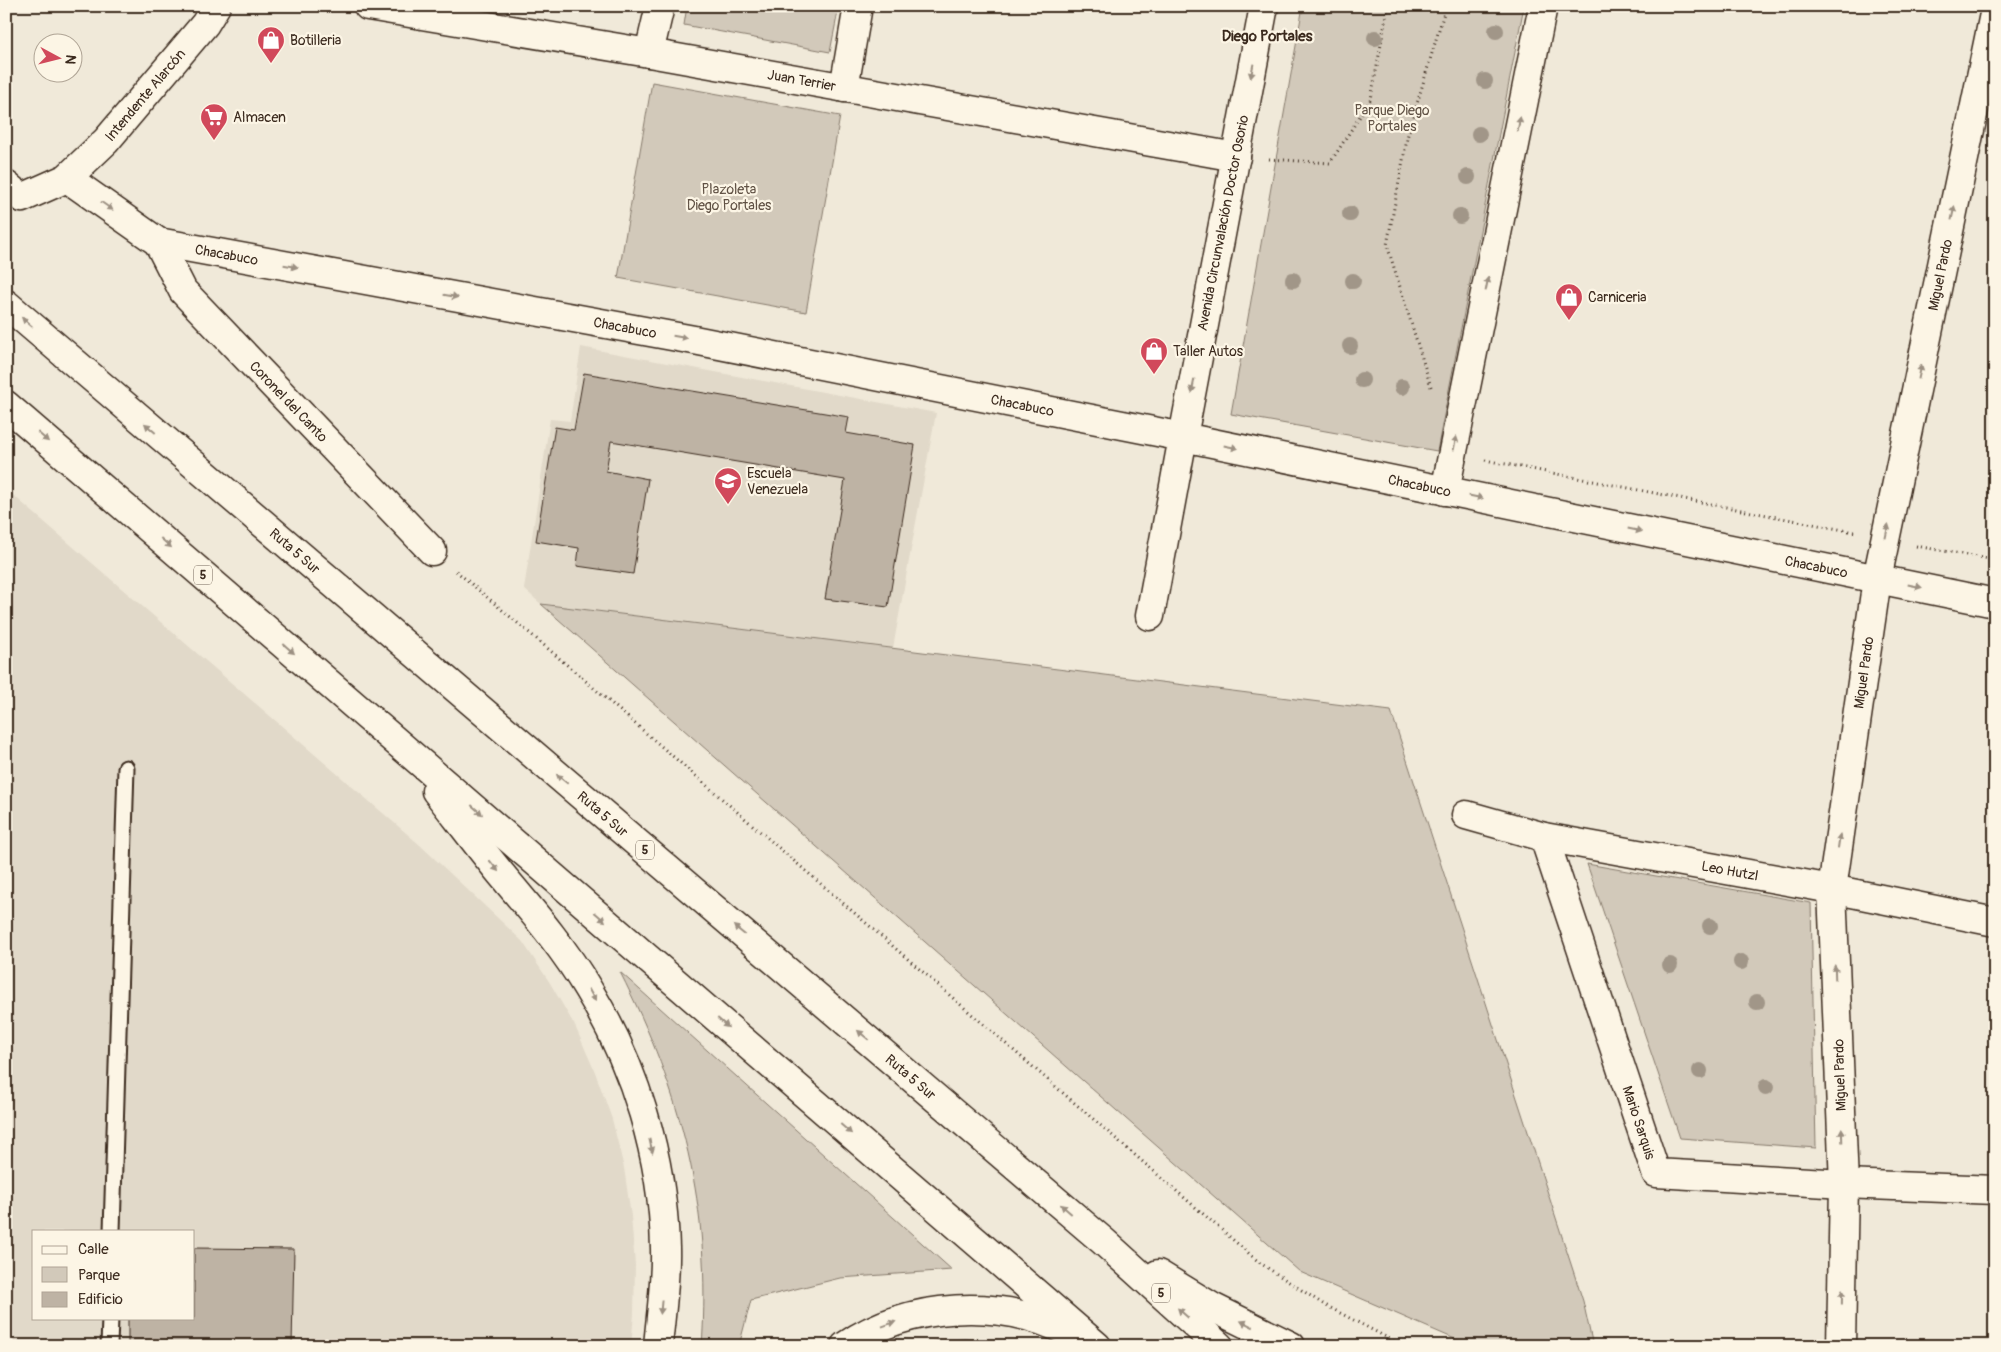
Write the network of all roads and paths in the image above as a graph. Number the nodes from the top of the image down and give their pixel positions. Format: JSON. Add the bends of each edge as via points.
{"nodes":[{"id":1,"x":216,"y":6,"type":"edge"},
{"id":2,"x":368,"y":6,"type":"edge"},
{"id":3,"x":660,"y":6,"type":"edge"},
{"id":4,"x":858,"y":6,"type":"edge"},
{"id":5,"x":1264,"y":6,"type":"edge"},
{"id":6,"x":1388,"y":6,"type":"edge"},
{"id":7,"x":1446,"y":6,"type":"edge"},
{"id":8,"x":1543,"y":6,"type":"edge"},
{"id":9,"x":1995,"y":9,"type":"edge"},
{"id":10,"x":649,"y":53,"type":"junction"},
{"id":11,"x":844,"y":88,"type":"junction"},
{"id":12,"x":1236,"y":157,"type":"junction"},
{"id":13,"x":67,"y":178,"type":"junction"},
{"id":14,"x":6,"y":185,"type":"edge"},
{"id":15,"x":158,"y":242,"type":"junction"},
{"id":16,"x":6,"y":304,"type":"edge"},
{"id":17,"x":1433,"y":393,"type":"dead end"},
{"id":18,"x":6,"y":405,"type":"edge"},
{"id":19,"x":1183,"y":437,"type":"junction"},
{"id":20,"x":1452,"y":454,"type":"junction"},
{"id":21,"x":1445,"y":491,"type":"junction"},
{"id":22,"x":1885,"y":538,"type":"junction"},
{"id":23,"x":432,"y":552,"type":"joint"},
{"id":24,"x":1995,"y":560,"type":"edge"},
{"id":25,"x":1877,"y":579,"type":"junction"},
{"id":26,"x":1995,"y":603,"type":"edge"},
{"id":27,"x":1150,"y":616,"type":"dead end"},
{"id":28,"x":400,"y":744,"type":"junction"},
{"id":29,"x":126,"y":768,"type":"dead end"},
{"id":30,"x":1466,"y":815,"type":"dead end"},
{"id":31,"x":1544,"y":837,"type":"junction"},
{"id":32,"x":1832,"y":889,"type":"junction"},
{"id":33,"x":1995,"y":922,"type":"edge"},
{"id":34,"x":1844,"y":1184,"type":"junction"},
{"id":35,"x":1995,"y":1190,"type":"edge"},
{"id":36,"x":112,"y":1230,"type":"edge"},
{"id":37,"x":1103,"y":1241,"type":"junction"},
{"id":38,"x":110,"y":1320,"type":"edge"},
{"id":39,"x":109,"y":1346,"type":"edge"},
{"id":40,"x":658,"y":1346,"type":"edge"},
{"id":41,"x":845,"y":1346,"type":"edge"},
{"id":42,"x":1090,"y":1346,"type":"edge"},
{"id":43,"x":1097,"y":1346,"type":"edge"},
{"id":44,"x":1218,"y":1346,"type":"edge"},
{"id":45,"x":1291,"y":1346,"type":"edge"},
{"id":46,"x":1404,"y":1346,"type":"edge"},
{"id":47,"x":1841,"y":1346,"type":"edge"}],
"edges":[{"from":1,"to":13,"type":"main road","name":"Intendente Alarcón","via":[[106,141]]},
{"from":2,"to":10,"type":"main road","name":"Juan Terrier"},
{"from":3,"to":10,"type":"main road"},
{"from":4,"to":11,"type":"main road"},
{"from":5,"to":12,"type":"main road","name":"Avenida Circunvalación Doctor Osorio","one_way":true},
{"from":6,"to":12,"type":"path","via":[[1371,99],[1330,163]]},
{"from":7,"to":17,"type":"path","via":[[1408,134],[1387,245]]},
{"from":20,"to":8,"type":"main road","one_way":true},
{"from":22,"to":9,"type":"main road","name":"Miguel Pardo","one_way":true},
{"from":10,"to":11,"type":"main road","name":"Juan Terrier"},
{"from":11,"to":12,"type":"main road","name":"Juan Terrier"},
{"from":12,"to":19,"type":"main road","name":"Avenida Circunvalación Doctor Osorio","one_way":true},
{"from":13,"to":14,"type":"main road","via":[[22,198]]},
{"from":13,"to":15,"type":"main road","name":"Chacabuco","one_way":true},
{"from":15,"to":19,"type":"main road","name":"Chacabuco","one_way":true,"via":[[694,340]]},
{"from":15,"to":23,"type":"main road","name":"Coronel del Canto","via":[[183,291]]},
{"from":37,"to":16,"type":"main road","name":"Ruta 5 Sur","number":"5","one_way":true},
{"from":18,"to":28,"type":"main road","number":"5","one_way":true},
{"from":19,"to":21,"type":"main road","name":"Chacabuco","one_way":true},
{"from":19,"to":27,"type":"main road","name":"Avenida Circunvalación Doctor Osorio"},
{"from":20,"to":21,"type":"main road"},
{"from":20,"to":22,"type":"path"},
{"from":21,"to":25,"type":"main road","name":"Chacabuco","one_way":true},
{"from":22,"to":24,"type":"path"},
{"from":22,"to":25,"type":"main road","name":"Miguel Pardo"},
{"from":23,"to":46,"type":"path","via":[[560,658],[1260,1263],[1323,1304]]},
{"from":25,"to":26,"type":"main road","name":"Chacabuco","one_way":true},
{"from":32,"to":25,"type":"main road","name":"Miguel Pardo","one_way":true},
{"from":28,"to":40,"type":"main road","one_way":true,"via":[[571,962],[606,1021],[631,1076],[657,1170],[662,1206],[665,1248]]},
{"from":28,"to":43,"type":"main road","number":"5","one_way":true},
{"from":29,"to":36,"type":"lane"},
{"from":30,"to":31,"type":"main road","name":"Leo Hutzl"},
{"from":31,"to":32,"type":"main road","name":"Leo Hutzl"},
{"from":31,"to":34,"type":"main road","name":"Mario Sarquis","via":[[1656,1172]]},
{"from":32,"to":33,"type":"main road","name":"Leo Hutzl"},
{"from":34,"to":32,"type":"main road","name":"Miguel Pardo","one_way":true},
{"from":34,"to":35,"type":"main road","name":"Mario Sarquis"},
{"from":47,"to":34,"type":"main road","name":"Miguel Pardo","one_way":true},
{"from":44,"to":37,"type":"main road","name":"Ruta 5 Sur","number":"5","one_way":true},
{"from":45,"to":37,"type":"main road","one_way":true,"via":[[1212,1307]]},
{"from":38,"to":39,"type":"lane"},
{"from":41,"to":42,"type":"main road","one_way":true,"via":[[882,1326],[912,1316],[976,1309],[1008,1312],[1039,1320],[1069,1332]]}]}
